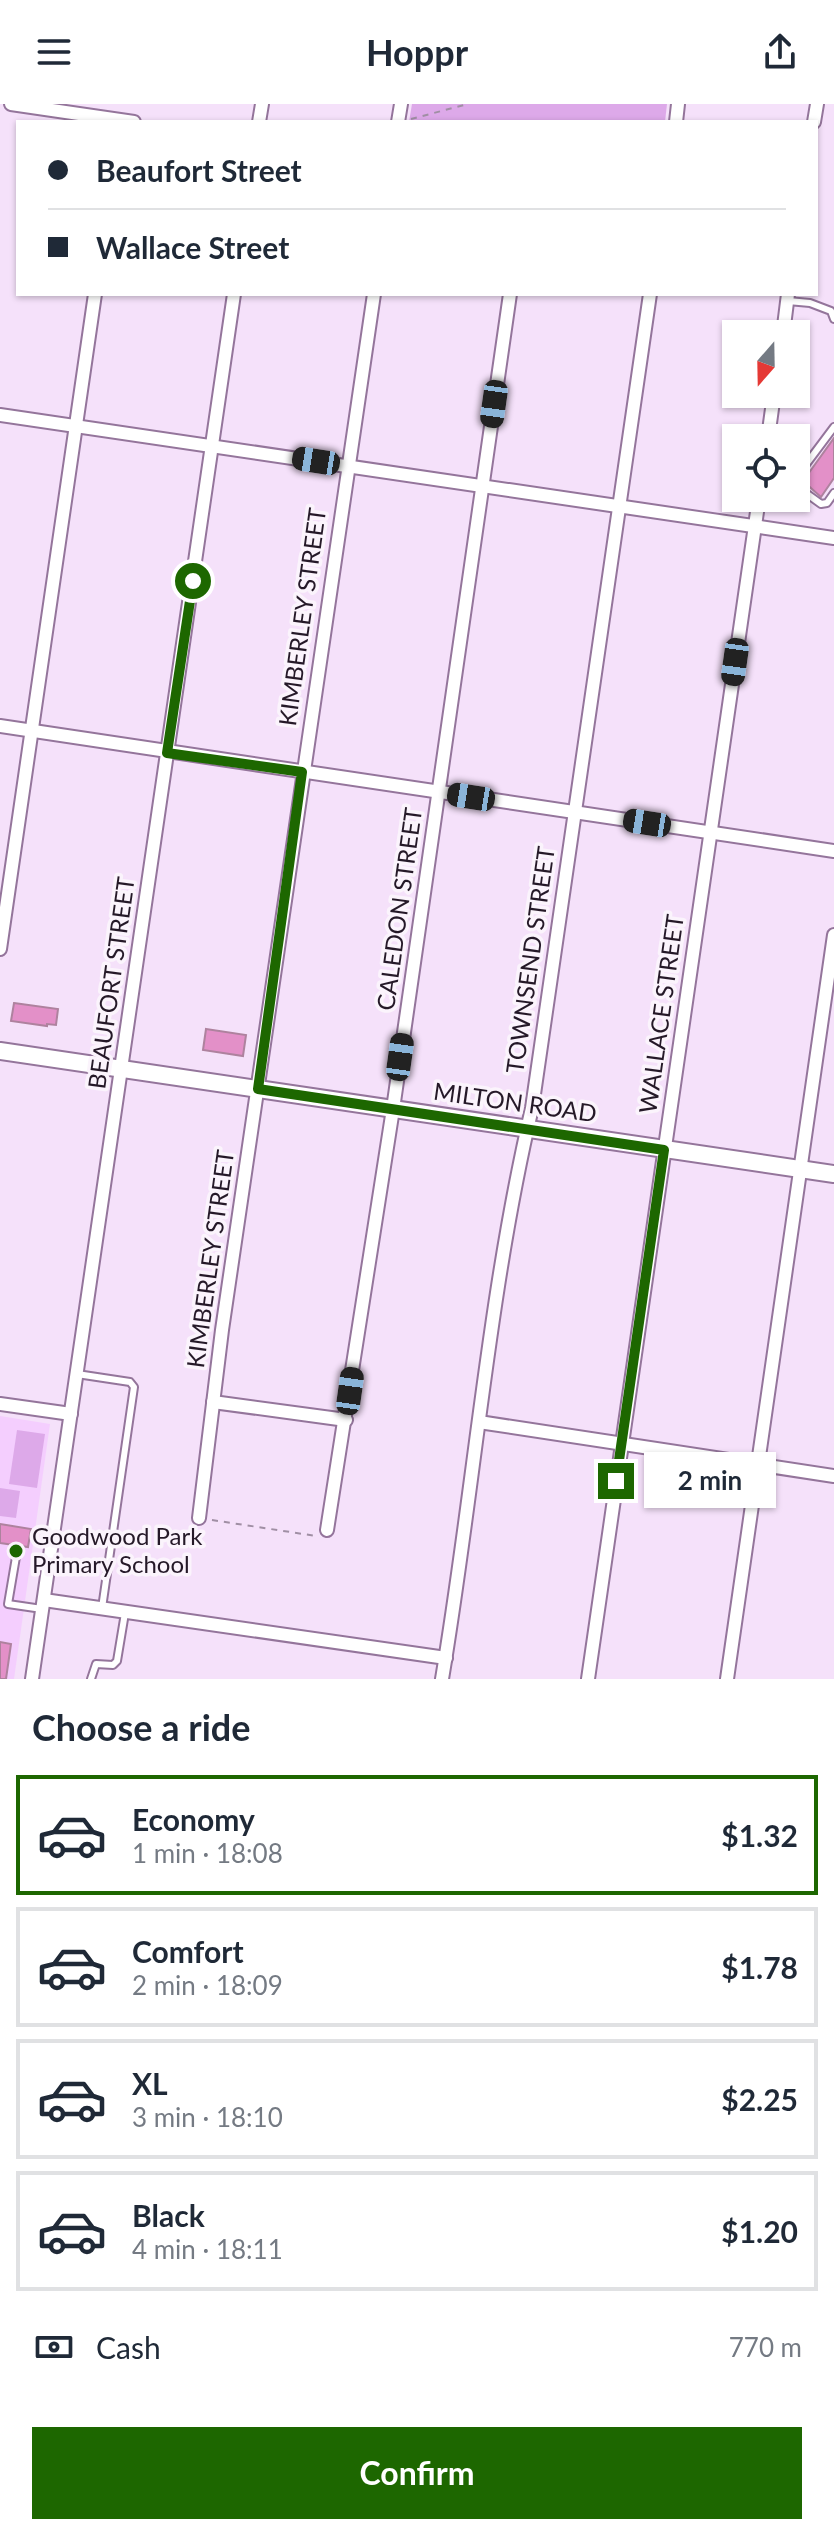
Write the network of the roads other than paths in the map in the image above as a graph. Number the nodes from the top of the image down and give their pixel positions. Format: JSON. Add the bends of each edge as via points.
{"nodes":[{"id":1,"x":11,"y":104,"type":"edge"},
{"id":2,"x":114,"y":120,"type":"edge"},
{"id":3,"x":95,"y":296,"type":"edge"},
{"id":4,"x":234,"y":296,"type":"edge"},
{"id":5,"x":374,"y":296,"type":"edge"},
{"id":6,"x":510,"y":296,"type":"edge"},
{"id":7,"x":650,"y":296,"type":"edge"},
{"id":8,"x":788,"y":298,"type":"edge"},
{"id":9,"x":832,"y":308,"type":"edge"},
{"id":10,"x":834,"y":319,"type":"edge"},
{"id":11,"x":785,"y":320,"type":"edge"},
{"id":12,"x":0,"y":415,"type":"edge"},
{"id":13,"x":76,"y":426,"type":"junction"},
{"id":14,"x":834,"y":427,"type":"edge"},
{"id":15,"x":213,"y":445,"type":"junction"},
{"id":16,"x":810,"y":456,"type":"edge"},
{"id":17,"x":347,"y":466,"type":"junction"},
{"id":18,"x":483,"y":486,"type":"junction"},
{"id":19,"x":834,"y":493,"type":"edge"},
{"id":20,"x":810,"y":496,"type":"edge"},
{"id":21,"x":619,"y":505,"type":"junction"},
{"id":22,"x":757,"y":512,"type":"edge"},
{"id":23,"x":755,"y":526,"type":"junction"},
{"id":24,"x":834,"y":538,"type":"edge"},
{"id":25,"x":0,"y":726,"type":"edge"},
{"id":26,"x":32,"y":730,"type":"junction"},
{"id":27,"x":167,"y":753,"type":"junction"},
{"id":28,"x":302,"y":772,"type":"junction"},
{"id":29,"x":440,"y":792,"type":"junction"},
{"id":30,"x":574,"y":812,"type":"junction"},
{"id":31,"x":710,"y":833,"type":"junction"},
{"id":32,"x":834,"y":851,"type":"edge"},
{"id":33,"x":834,"y":935,"type":"edge"},
{"id":34,"x":0,"y":949,"type":"edge"},
{"id":35,"x":0,"y":1051,"type":"edge"},
{"id":36,"x":122,"y":1069,"type":"junction"},
{"id":37,"x":258,"y":1089,"type":"junction"},
{"id":38,"x":393,"y":1109,"type":"junction"},
{"id":39,"x":527,"y":1129,"type":"junction"},
{"id":40,"x":664,"y":1150,"type":"junction"},
{"id":41,"x":800,"y":1169,"type":"junction"},
{"id":42,"x":834,"y":1174,"type":"edge"},
{"id":43,"x":77,"y":1374,"type":"junction"},
{"id":44,"x":213,"y":1402,"type":"junction"},
{"id":45,"x":0,"y":1404,"type":"edge"},
{"id":46,"x":71,"y":1414,"type":"junction"},
{"id":47,"x":346,"y":1420,"type":"junction"},
{"id":48,"x":479,"y":1422,"type":"junction"},
{"id":49,"x":622,"y":1443,"type":"junction"},
{"id":50,"x":758,"y":1464,"type":"junction"},
{"id":51,"x":834,"y":1476,"type":"edge"},
{"id":52,"x":199,"y":1518,"type":"road end"},
{"id":53,"x":327,"y":1530,"type":"road end"},
{"id":54,"x":16,"y":1557,"type":"dead end"},
{"id":55,"x":43,"y":1604,"type":"junction"},
{"id":56,"x":102,"y":1608,"type":"junction"},
{"id":57,"x":125,"y":1612,"type":"junction"},
{"id":58,"x":446,"y":1658,"type":"junction"},
{"id":59,"x":32,"y":1679,"type":"edge"},
{"id":60,"x":91,"y":1679,"type":"edge"},
{"id":61,"x":442,"y":1679,"type":"edge"},
{"id":62,"x":588,"y":1679,"type":"edge"},
{"id":63,"x":727,"y":1679,"type":"edge"}],
"edges":[{"from":1,"to":2,"type":"street"},
{"from":3,"to":13,"type":"street"},
{"from":4,"to":15,"type":"street","name":"BEAUFORT STREET"},
{"from":5,"to":17,"type":"street","name":"KIMBERLEY STREET"},
{"from":6,"to":18,"type":"street","name":"CALEDON STREET"},
{"from":7,"to":21,"type":"street","name":"TOWNSEND STREET"},
{"from":8,"to":9,"type":"lane"},
{"from":8,"to":11,"type":"street"},
{"from":9,"to":10,"type":"lane"},
{"from":12,"to":13,"type":"street"},
{"from":13,"to":15,"type":"street"},
{"from":13,"to":26,"type":"street"},
{"from":14,"to":16,"type":"lane"},
{"from":15,"to":17,"type":"street"},
{"from":15,"to":27,"type":"street","name":"BEAUFORT STREET"},
{"from":17,"to":18,"type":"street"},
{"from":17,"to":28,"type":"street","name":"KIMBERLEY STREET"},
{"from":18,"to":21,"type":"street"},
{"from":18,"to":29,"type":"street","name":"CALEDON STREET"},
{"from":19,"to":20,"type":"lane","via":[[827,503]]},
{"from":21,"to":23,"type":"street"},
{"from":21,"to":30,"type":"street","name":"TOWNSEND STREET"},
{"from":22,"to":23,"type":"street","name":"WALLACE STREET"},
{"from":23,"to":24,"type":"street"},
{"from":23,"to":31,"type":"street","name":"WALLACE STREET"},
{"from":25,"to":26,"type":"street"},
{"from":26,"to":27,"type":"street"},
{"from":26,"to":34,"type":"street"},
{"from":27,"to":28,"type":"street"},
{"from":27,"to":36,"type":"street","name":"BEAUFORT STREET"},
{"from":28,"to":29,"type":"street"},
{"from":28,"to":37,"type":"street","name":"KIMBERLEY STREET"},
{"from":29,"to":30,"type":"street"},
{"from":29,"to":38,"type":"street","name":"CALEDON STREET"},
{"from":30,"to":31,"type":"street"},
{"from":30,"to":39,"type":"street","name":"TOWNSEND STREET"},
{"from":31,"to":32,"type":"street"},
{"from":31,"to":40,"type":"street","name":"WALLACE STREET"},
{"from":33,"to":41,"type":"street"},
{"from":35,"to":36,"type":"street","name":"MILTON ROAD"},
{"from":36,"to":37,"type":"street","name":"MILTON ROAD"},
{"from":36,"to":43,"type":"street","name":"BEAUFORT STREET"},
{"from":37,"to":38,"type":"street","name":"MILTON ROAD"},
{"from":37,"to":44,"type":"street","name":"KIMBERLEY STREET"},
{"from":38,"to":39,"type":"street","name":"MILTON ROAD"},
{"from":38,"to":47,"type":"street","name":"CALEDON STREET"},
{"from":39,"to":40,"type":"street","name":"MILTON ROAD"},
{"from":39,"to":48,"type":"street","name":"TOWNSEND STREET"},
{"from":40,"to":41,"type":"street","name":"MILTON ROAD"},
{"from":40,"to":49,"type":"street","name":"WALLACE STREET"},
{"from":41,"to":42,"type":"street","name":"MILTON ROAD"},
{"from":41,"to":50,"type":"street"},
{"from":43,"to":46,"type":"street","name":"BEAUFORT STREET"},
{"from":43,"to":56,"type":"lane","via":[[134,1387]]},
{"from":44,"to":47,"type":"street"},
{"from":44,"to":52,"type":"street","name":"KIMBERLEY STREET"},
{"from":45,"to":46,"type":"street"},
{"from":46,"to":55,"type":"street","name":"BEAUFORT STREET"},
{"from":47,"to":53,"type":"street","name":"CALEDON STREET"},
{"from":48,"to":49,"type":"street"},
{"from":48,"to":58,"type":"street","name":"TOWNSEND STREET"},
{"from":49,"to":50,"type":"street"},
{"from":49,"to":62,"type":"street","name":"WALLACE STREET"},
{"from":50,"to":51,"type":"street"},
{"from":50,"to":63,"type":"street"},
{"from":54,"to":55,"type":"lane","via":[[8,1604]]},
{"from":55,"to":56,"type":"street"},
{"from":55,"to":59,"type":"street","name":"BEAUFORT STREET"},
{"from":56,"to":57,"type":"street"},
{"from":57,"to":58,"type":"street"},
{"from":57,"to":60,"type":"lane","via":[[117,1661],[96,1664]]},
{"from":58,"to":61,"type":"street","name":"TOWNSEND STREET"}]}
